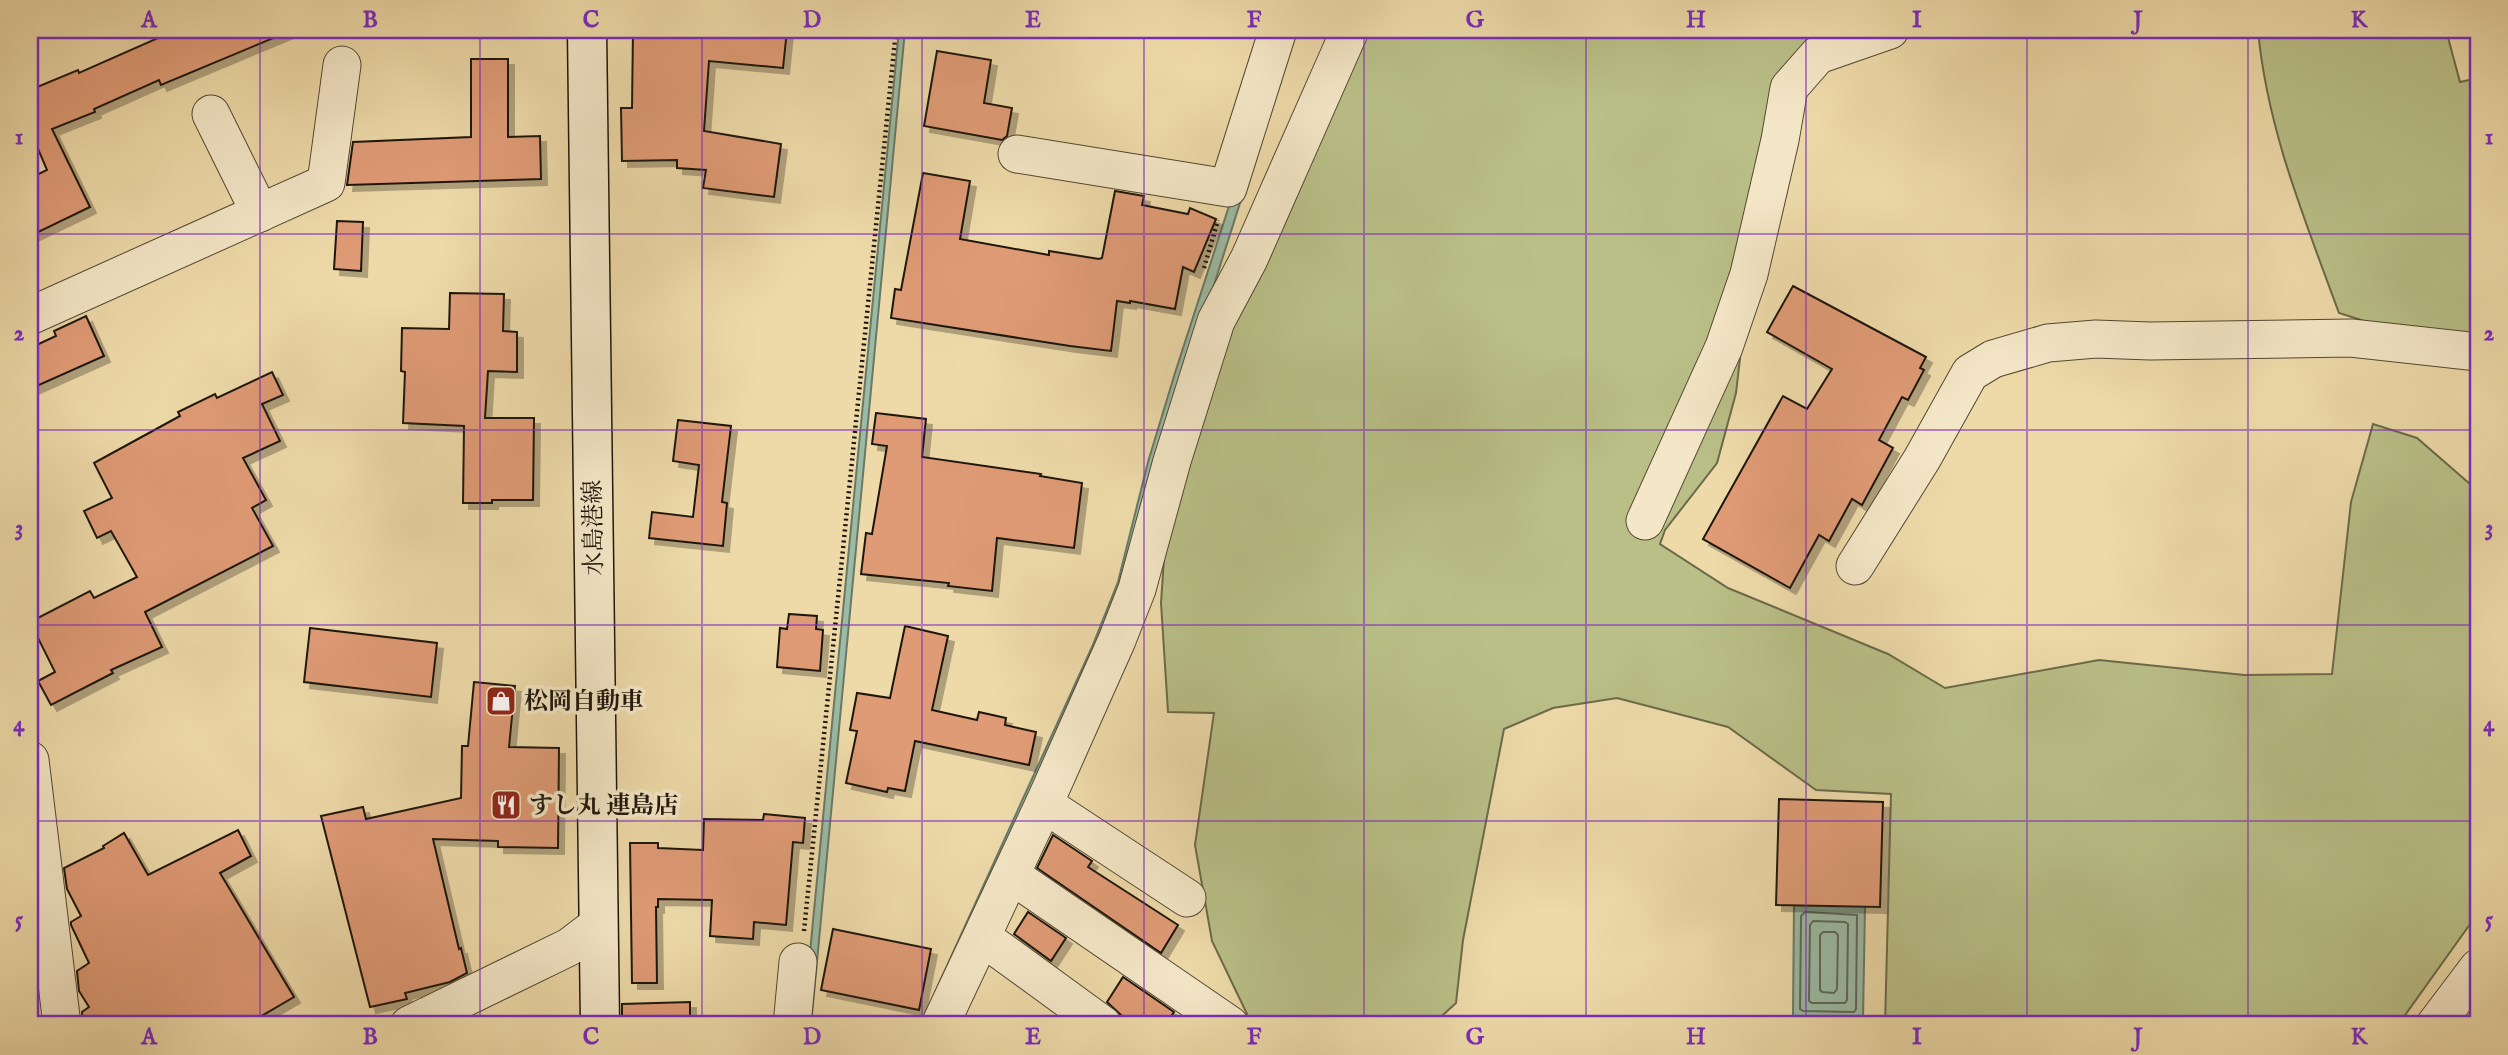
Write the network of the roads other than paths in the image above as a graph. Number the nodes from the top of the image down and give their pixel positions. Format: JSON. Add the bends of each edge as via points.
{"nodes":[{"id":1,"x":587,"y":30,"type":"edge"},
{"id":2,"x":1278,"y":30,"type":"edge"},
{"id":3,"x":1350,"y":30,"type":"edge"},
{"id":4,"x":1890,"y":30,"type":"edge"},
{"id":5,"x":341,"y":65,"type":"dead end"},
{"id":6,"x":211,"y":114,"type":"dead end"},
{"id":7,"x":1017,"y":154,"type":"dead end"},
{"id":8,"x":260,"y":213,"type":"junction"},
{"id":9,"x":30,"y":316,"type":"edge"},
{"id":10,"x":2478,"y":352,"type":"edge"},
{"id":11,"x":1645,"y":521,"type":"dead end"},
{"id":12,"x":1855,"y":566,"type":"dead end"},
{"id":13,"x":30,"y":760,"type":"edge"},
{"id":14,"x":1044,"y":804,"type":"junction"},
{"id":15,"x":1011,"y":875,"type":"junction"},
{"id":16,"x":1187,"y":898,"type":"dead end"},
{"id":17,"x":598,"y":925,"type":"junction"},
{"id":18,"x":982,"y":937,"type":"junction"},
{"id":19,"x":798,"y":962,"type":"road end"},
{"id":20,"x":2478,"y":968,"type":"edge"},
{"id":21,"x":62,"y":1025,"type":"edge"},
{"id":22,"x":409,"y":1025,"type":"edge"},
{"id":23,"x":600,"y":1025,"type":"edge"},
{"id":24,"x":792,"y":1025,"type":"edge"},
{"id":25,"x":940,"y":1025,"type":"edge"},
{"id":26,"x":1103,"y":1025,"type":"edge"},
{"id":27,"x":1230,"y":1025,"type":"edge"},
{"id":28,"x":2435,"y":1025,"type":"edge"}],
"edges":[{"from":1,"to":17,"type":"main road","name":"水島港線"},
{"from":2,"to":7,"type":"street","via":[[1228,188]]},
{"from":3,"to":14,"type":"street","via":[[1216,321],[1137,589]]},
{"from":4,"to":11,"type":"street","via":[[1818,55],[1789,88],[1749,274],[1719,358]]},
{"from":5,"to":8,"type":"street","via":[[326,183]]},
{"from":6,"to":8,"type":"street"},
{"from":8,"to":9,"type":"street"},
{"from":10,"to":12,"type":"street","via":[[2351,338],[2096,339],[2048,343],[1993,359],[1970,373]]},
{"from":13,"to":21,"type":"street"},
{"from":14,"to":15,"type":"street"},
{"from":14,"to":16,"type":"street"},
{"from":15,"to":18,"type":"street"},
{"from":15,"to":27,"type":"street"},
{"from":17,"to":22,"type":"street","via":[[569,947]]},
{"from":17,"to":23,"type":"main road","name":"水島港線"},
{"from":18,"to":25,"type":"street"},
{"from":18,"to":26,"type":"street"},
{"from":19,"to":24,"type":"street"},
{"from":20,"to":28,"type":"street"}]}
